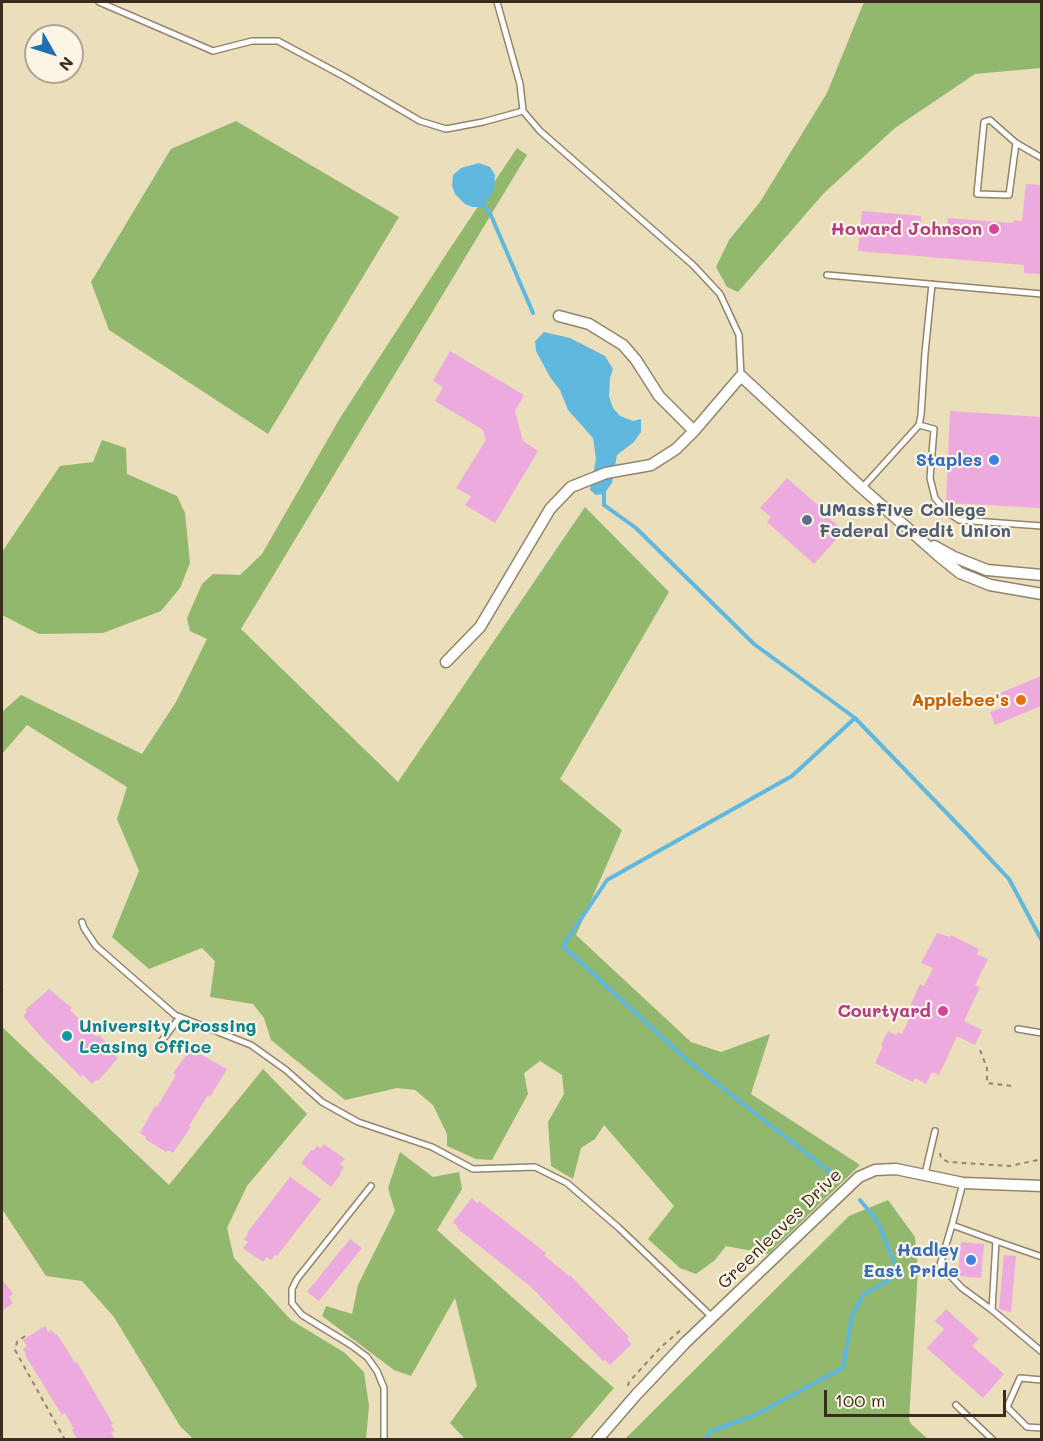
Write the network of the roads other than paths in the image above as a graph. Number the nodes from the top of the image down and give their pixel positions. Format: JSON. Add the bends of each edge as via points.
{"nodes":[{"id":1,"x":99,"y":2,"type":"edge"},
{"id":2,"x":497,"y":2,"type":"edge"},
{"id":3,"x":523,"y":111,"type":"junction"},
{"id":4,"x":1016,"y":143,"type":"junction"},
{"id":5,"x":1041,"y":158,"type":"edge"},
{"id":6,"x":827,"y":275,"type":"dead end"},
{"id":7,"x":932,"y":284,"type":"junction"},
{"id":8,"x":1041,"y":294,"type":"edge"},
{"id":9,"x":558,"y":316,"type":"dead end"},
{"id":10,"x":741,"y":376,"type":"junction"},
{"id":11,"x":919,"y":424,"type":"junction"},
{"id":12,"x":694,"y":431,"type":"junction"},
{"id":13,"x":862,"y":488,"type":"junction"},
{"id":14,"x":1041,"y":526,"type":"edge"},
{"id":15,"x":909,"y":529,"type":"junction"},
{"id":16,"x":1041,"y":575,"type":"edge"},
{"id":17,"x":1041,"y":594,"type":"edge"},
{"id":18,"x":446,"y":662,"type":"dead end"},
{"id":19,"x":82,"y":922,"type":"dead end"},
{"id":20,"x":180,"y":1017,"type":"junction"},
{"id":21,"x":1018,"y":1029,"type":"dead end"},
{"id":22,"x":1041,"y":1033,"type":"edge"},
{"id":23,"x":157,"y":1047,"type":"dead end"},
{"id":24,"x":935,"y":1131,"type":"dead end"},
{"id":25,"x":925,"y":1174,"type":"junction"},
{"id":26,"x":963,"y":1183,"type":"junction"},
{"id":27,"x":371,"y":1186,"type":"dead end"},
{"id":28,"x":1041,"y":1186,"type":"edge"},
{"id":29,"x":952,"y":1225,"type":"junction"},
{"id":30,"x":996,"y":1241,"type":"junction"},
{"id":31,"x":1041,"y":1257,"type":"edge"},
{"id":32,"x":993,"y":1310,"type":"junction"},
{"id":33,"x":712,"y":1317,"type":"junction"},
{"id":34,"x":1041,"y":1352,"type":"edge"},
{"id":35,"x":1041,"y":1380,"type":"edge"},
{"id":36,"x":956,"y":1405,"type":"dead end"},
{"id":37,"x":1041,"y":1428,"type":"edge"},
{"id":38,"x":384,"y":1440,"type":"edge"},
{"id":39,"x":597,"y":1440,"type":"edge"},
{"id":40,"x":993,"y":1440,"type":"edge"}],
"edges":[{"from":1,"to":3,"type":"lane","via":[[213,51],[252,41],[278,41],[420,121],[446,129]]},
{"from":2,"to":3,"type":"lane","via":[[520,84]]},
{"from":3,"to":10,"type":"lane","via":[[540,131],[693,265],[720,294],[739,334]]},
{"from":4,"to":4,"type":"lane","via":[[990,120],[984,122],[977,194],[1009,195]]},
{"from":4,"to":5,"type":"lane"},
{"from":6,"to":7,"type":"lane"},
{"from":7,"to":8,"type":"lane"},
{"from":7,"to":11,"type":"lane"},
{"from":9,"to":12,"type":"street","via":[[589,324],[623,345],[659,396]]},
{"from":10,"to":12,"type":"street"},
{"from":10,"to":13,"type":"street"},
{"from":11,"to":13,"type":"lane"},
{"from":11,"to":14,"type":"lane","via":[[934,429],[930,478],[935,498],[947,512],[959,520]]},
{"from":12,"to":18,"type":"street","via":[[662,460],[606,473],[571,487],[550,509],[480,627]]},
{"from":13,"to":15,"type":"street"},
{"from":15,"to":16,"type":"street","via":[[939,549],[987,570]]},
{"from":15,"to":17,"type":"street","via":[[960,573],[1006,589]]},
{"from":19,"to":20,"type":"lane","via":[[96,946]]},
{"from":20,"to":23,"type":"lane"},
{"from":20,"to":33,"type":"lane","via":[[251,1045],[322,1102],[358,1122],[432,1147],[473,1169],[535,1167],[567,1183]]},
{"from":21,"to":22,"type":"lane"},
{"from":24,"to":25,"type":"lane"},
{"from":25,"to":26,"type":"street","name":"Greenleaves Drive"},
{"from":25,"to":33,"type":"street","name":"Greenleaves Drive","via":[[896,1169],[875,1170],[859,1177]]},
{"from":26,"to":28,"type":"street","name":"Greenleaves Drive"},
{"from":26,"to":29,"type":"lane"},
{"from":27,"to":38,"type":"lane","via":[[297,1279],[292,1302],[302,1315],[367,1357],[377,1371],[384,1388]]},
{"from":29,"to":30,"type":"lane"},
{"from":29,"to":32,"type":"lane","via":[[940,1265]]},
{"from":30,"to":31,"type":"lane"},
{"from":30,"to":32,"type":"lane"},
{"from":32,"to":34,"type":"lane"},
{"from":33,"to":39,"type":"street","name":"Greenleaves Drive"},
{"from":35,"to":37,"type":"lane","via":[[1020,1378],[1007,1407],[1027,1427]]},
{"from":36,"to":40,"type":"lane"}]}
